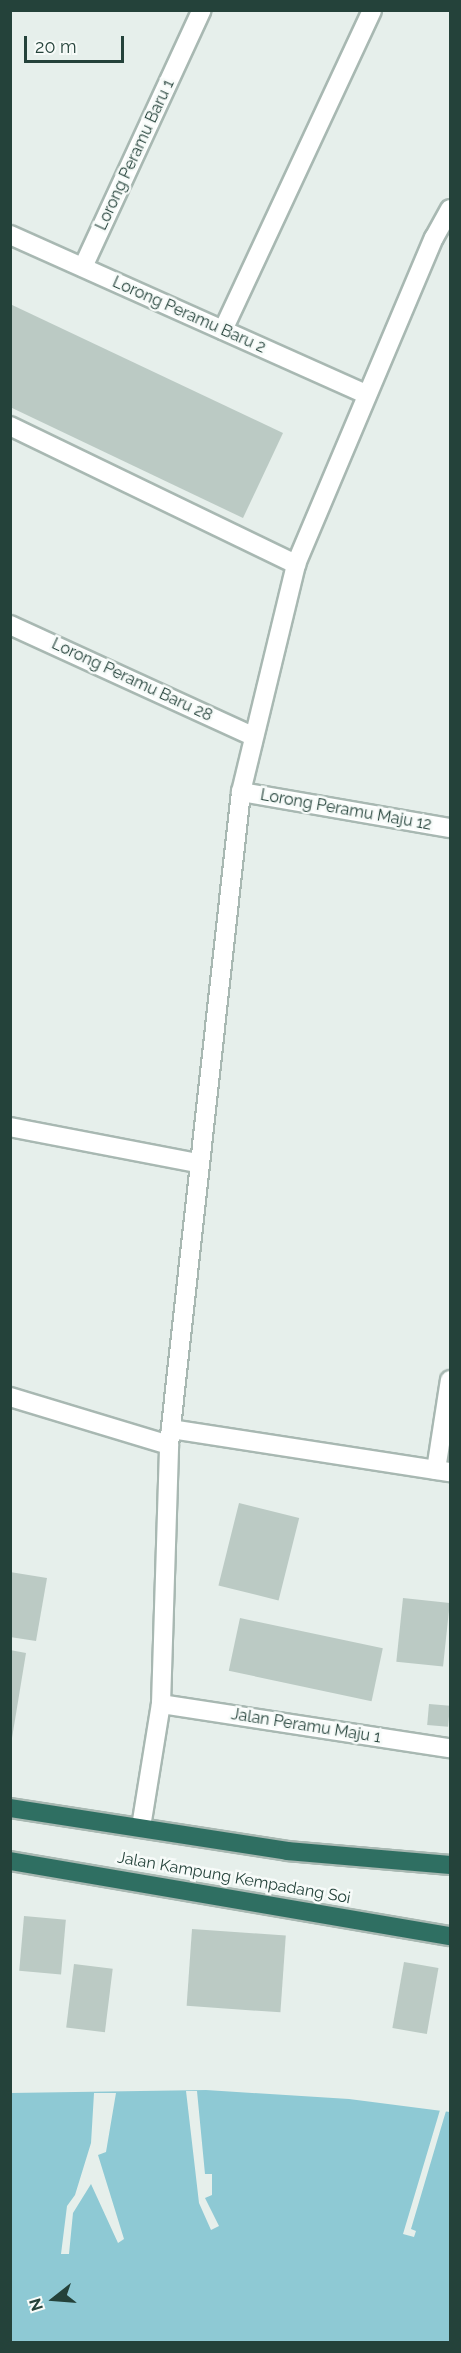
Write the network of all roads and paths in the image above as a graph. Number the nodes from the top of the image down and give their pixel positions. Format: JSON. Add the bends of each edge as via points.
{"nodes":[{"id":1,"x":202,"y":10,"type":"edge"},
{"id":2,"x":372,"y":10,"type":"edge"},
{"id":3,"x":450,"y":209,"type":"edge"},
{"id":4,"x":10,"y":235,"type":"edge"},
{"id":5,"x":83,"y":267,"type":"junction"},
{"id":6,"x":223,"y":330,"type":"junction"},
{"id":7,"x":368,"y":395,"type":"junction"},
{"id":8,"x":10,"y":426,"type":"edge"},
{"id":9,"x":296,"y":564,"type":"junction"},
{"id":10,"x":10,"y":625,"type":"edge"},
{"id":11,"x":253,"y":736,"type":"junction"},
{"id":12,"x":241,"y":792,"type":"junction"},
{"id":13,"x":450,"y":828,"type":"edge"},
{"id":14,"x":10,"y":1127,"type":"edge"},
{"id":15,"x":197,"y":1163,"type":"junction"},
{"id":16,"x":450,"y":1380,"type":"edge"},
{"id":17,"x":10,"y":1397,"type":"edge"},
{"id":18,"x":170,"y":1437,"type":"junction"},
{"id":19,"x":443,"y":1471,"type":"edge"},
{"id":20,"x":161,"y":1704,"type":"junction"},
{"id":21,"x":450,"y":1748,"type":"edge"},
{"id":22,"x":10,"y":1808,"type":"edge"},
{"id":23,"x":141,"y":1827,"type":"junction"},
{"id":24,"x":10,"y":1861,"type":"edge"},
{"id":25,"x":450,"y":1865,"type":"edge"},
{"id":26,"x":450,"y":1936,"type":"edge"}],
"edges":[{"from":1,"to":5,"type":"street","name":"Lorong Peramu Baru 1"},
{"from":2,"to":6,"type":"street"},
{"from":3,"to":7,"type":"street"},
{"from":4,"to":5,"type":"street","name":"Lorong Peramu Baru 2"},
{"from":5,"to":6,"type":"street","name":"Lorong Peramu Baru 2"},
{"from":6,"to":7,"type":"street","name":"Lorong Peramu Baru 2"},
{"from":7,"to":9,"type":"street"},
{"from":8,"to":9,"type":"street"},
{"from":9,"to":11,"type":"street"},
{"from":10,"to":11,"type":"street","name":"Lorong Peramu Baru 28"},
{"from":11,"to":12,"type":"street"},
{"from":12,"to":13,"type":"street","name":"Lorong Peramu Maju 12"},
{"from":12,"to":15,"type":"street"},
{"from":14,"to":15,"type":"street"},
{"from":15,"to":18,"type":"street"},
{"from":16,"to":19,"type":"street"},
{"from":17,"to":18,"type":"street"},
{"from":18,"to":19,"type":"street"},
{"from":18,"to":20,"type":"street"},
{"from":20,"to":21,"type":"street","name":"Jalan Peramu Maju 1"},
{"from":20,"to":23,"type":"street"},
{"from":22,"to":23,"type":"highway","name":"Jalan Kampung Kempadang Soi"},
{"from":23,"to":25,"type":"highway","name":"Jalan Kampung Kempadang Soi","via":[[287,1851]]},
{"from":24,"to":26,"type":"highway","name":"Jalan Kampung Kempadang Soi"}]}
